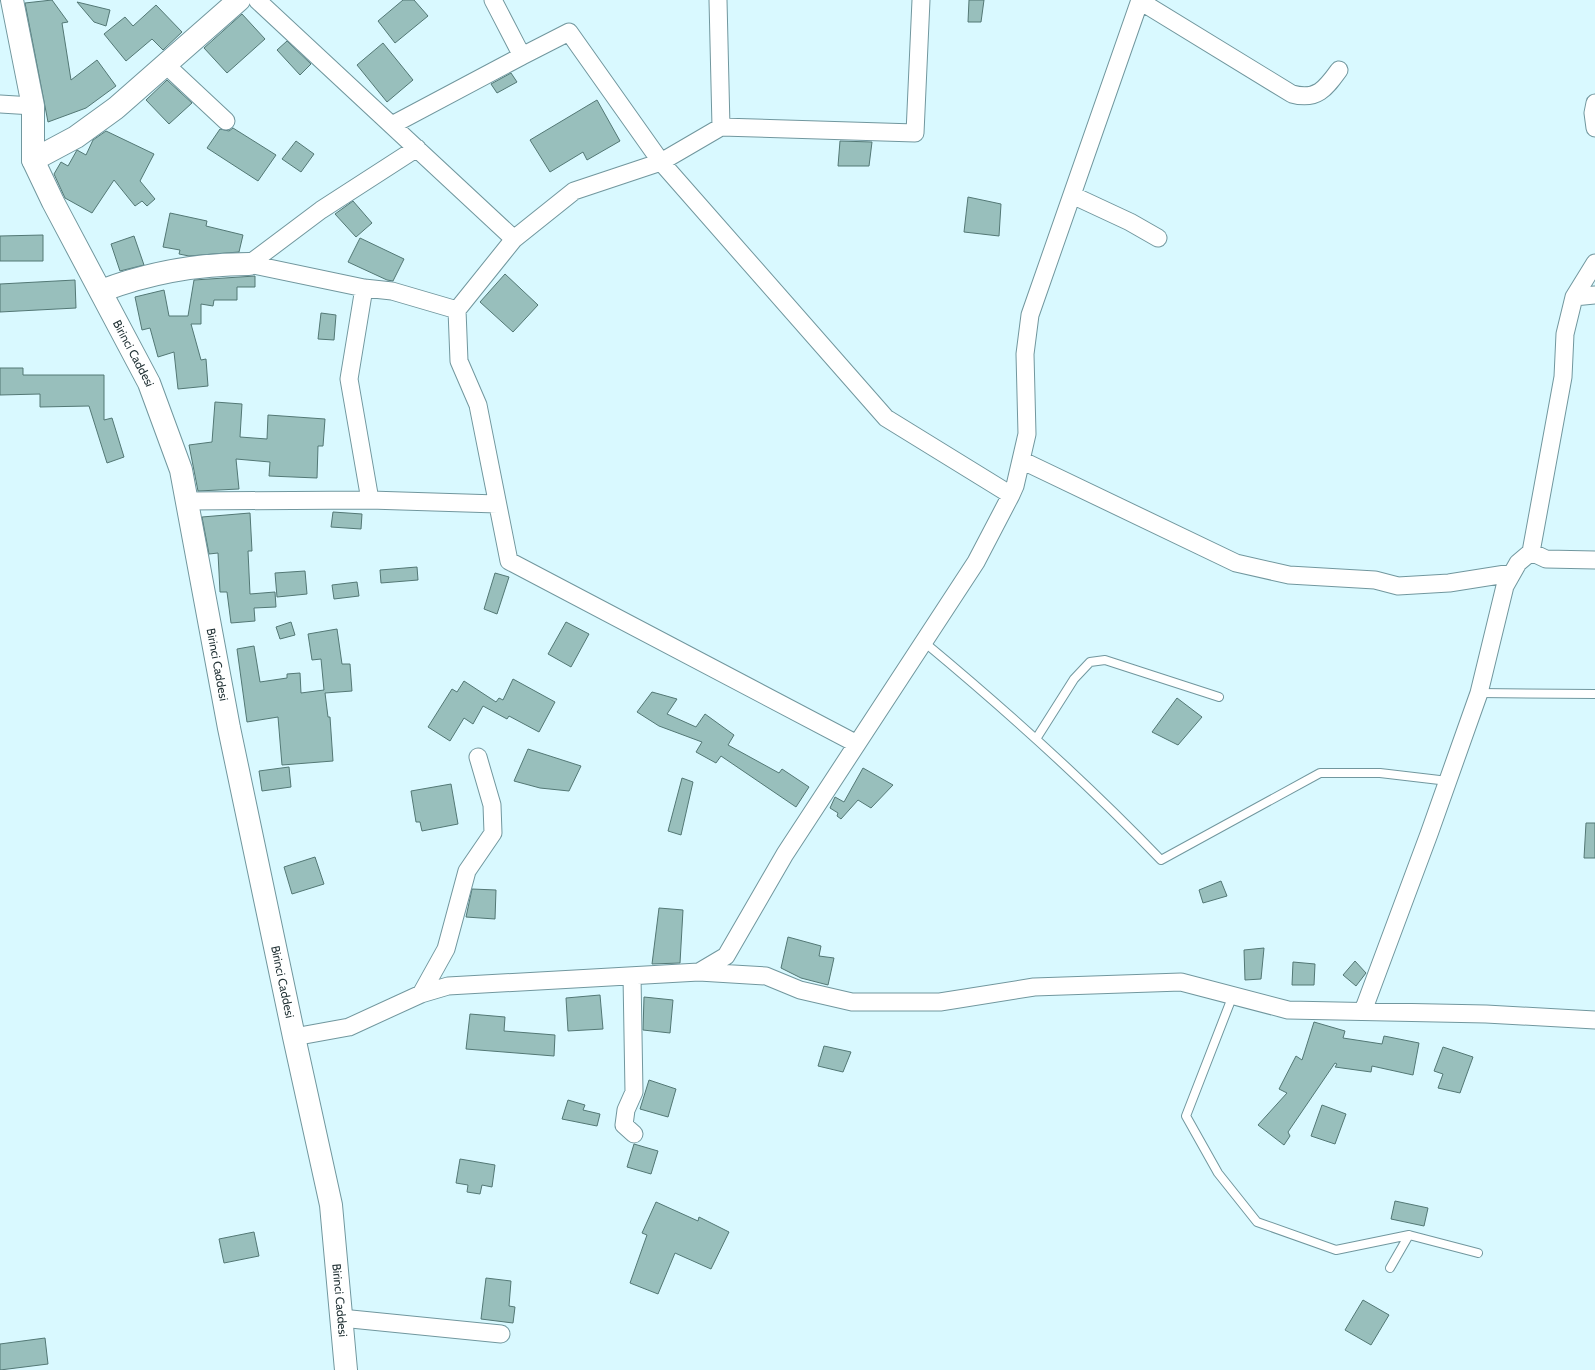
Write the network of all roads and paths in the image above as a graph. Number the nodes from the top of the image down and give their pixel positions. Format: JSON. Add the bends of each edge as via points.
{"nodes":[{"id":1,"x":12,"y":0,"type":"edge"},
{"id":2,"x":238,"y":0,"type":"edge"},
{"id":3,"x":257,"y":0,"type":"edge"},
{"id":4,"x":493,"y":0,"type":"edge"},
{"id":5,"x":718,"y":0,"type":"edge"},
{"id":6,"x":921,"y":0,"type":"edge"},
{"id":7,"x":1140,"y":1,"type":"edge"},
{"id":8,"x":522,"y":56,"type":"junction"},
{"id":9,"x":165,"y":64,"type":"junction"},
{"id":10,"x":1339,"y":70,"type":"dead end"},
{"id":11,"x":0,"y":104,"type":"edge"},
{"id":12,"x":33,"y":106,"type":"junction"},
{"id":13,"x":226,"y":121,"type":"dead end"},
{"id":14,"x":392,"y":125,"type":"junction"},
{"id":15,"x":721,"y":127,"type":"junction"},
{"id":16,"x":417,"y":148,"type":"junction"},
{"id":17,"x":34,"y":160,"type":"junction"},
{"id":18,"x":661,"y":162,"type":"junction"},
{"id":19,"x":1072,"y":195,"type":"junction"},
{"id":20,"x":1158,"y":238,"type":"dead end"},
{"id":21,"x":514,"y":239,"type":"junction"},
{"id":22,"x":1595,"y":263,"type":"edge"},
{"id":23,"x":249,"y":264,"type":"junction"},
{"id":24,"x":364,"y":288,"type":"junction"},
{"id":25,"x":100,"y":291,"type":"junction"},
{"id":26,"x":1595,"y":295,"type":"edge"},
{"id":27,"x":1574,"y":297,"type":"junction"},
{"id":28,"x":457,"y":310,"type":"junction"},
{"id":29,"x":1021,"y":460,"type":"junction"},
{"id":30,"x":1011,"y":495,"type":"junction"},
{"id":31,"x":370,"y":500,"type":"junction"},
{"id":32,"x":186,"y":501,"type":"junction"},
{"id":33,"x":497,"y":504,"type":"junction"},
{"id":34,"x":1531,"y":552,"type":"junction"},
{"id":35,"x":1595,"y":560,"type":"edge"},
{"id":36,"x":1512,"y":573,"type":"junction"},
{"id":37,"x":924,"y":642,"type":"junction"},
{"id":38,"x":1479,"y":693,"type":"junction"},
{"id":39,"x":1595,"y":694,"type":"edge"},
{"id":40,"x":1220,"y":697,"type":"dead end"},
{"id":41,"x":1036,"y":739,"type":"junction"},
{"id":42,"x":858,"y":744,"type":"junction"},
{"id":43,"x":478,"y":757,"type":"dead end"},
{"id":44,"x":1448,"y":781,"type":"junction"},
{"id":45,"x":699,"y":972,"type":"junction"},
{"id":46,"x":632,"y":976,"type":"junction"},
{"id":47,"x":421,"y":994,"type":"junction"},
{"id":48,"x":1233,"y":995,"type":"junction"},
{"id":49,"x":1363,"y":1011,"type":"junction"},
{"id":50,"x":1595,"y":1020,"type":"edge"},
{"id":51,"x":294,"y":1037,"type":"junction"},
{"id":52,"x":634,"y":1134,"type":"dead end"},
{"id":53,"x":1409,"y":1235,"type":"junction"},
{"id":54,"x":1478,"y":1253,"type":"dead end"},
{"id":55,"x":1390,"y":1268,"type":"dead end"},
{"id":56,"x":341,"y":1318,"type":"junction"},
{"id":57,"x":501,"y":1334,"type":"dead end"},
{"id":58,"x":345,"y":1363,"type":"edge"}],
"edges":[{"from":1,"to":12,"type":"street","name":"Birinci Caddesi"},
{"from":2,"to":9,"type":"street"},
{"from":3,"to":14,"type":"street"},
{"from":4,"to":8,"type":"street"},
{"from":5,"to":15,"type":"street"},
{"from":6,"to":15,"type":"street","via":[[915,133]]},
{"from":7,"to":10,"type":"street","via":[[1292,94],[1304,97],[1316,94],[1327,86]]},
{"from":7,"to":19,"type":"street"},
{"from":8,"to":14,"type":"street"},
{"from":8,"to":18,"type":"street","via":[[569,32]]},
{"from":9,"to":13,"type":"street"},
{"from":9,"to":17,"type":"street","via":[[116,108],[76,137]]},
{"from":11,"to":12,"type":"street"},
{"from":12,"to":17,"type":"street","name":"Birinci Caddesi"},
{"from":14,"to":16,"type":"street"},
{"from":15,"to":18,"type":"street"},
{"from":16,"to":21,"type":"street"},
{"from":16,"to":23,"type":"street","via":[[321,210]]},
{"from":17,"to":25,"type":"street","name":"Birinci Caddesi"},
{"from":18,"to":21,"type":"street","via":[[574,192]]},
{"from":18,"to":30,"type":"street","via":[[886,418]]},
{"from":19,"to":20,"type":"street"},
{"from":19,"to":29,"type":"street","via":[[1030,315],[1024,354],[1027,434]]},
{"from":21,"to":28,"type":"street"},
{"from":22,"to":27,"type":"street"},
{"from":23,"to":24,"type":"street"},
{"from":23,"to":25,"type":"street","via":[[213,264],[168,272]]},
{"from":24,"to":28,"type":"street","via":[[392,291]]},
{"from":24,"to":31,"type":"street","via":[[349,379]]},
{"from":25,"to":32,"type":"street","name":"Birinci Caddesi","via":[[149,383],[181,470]]},
{"from":26,"to":27,"type":"street"},
{"from":27,"to":34,"type":"street","via":[[1565,334],[1563,377]]},
{"from":28,"to":33,"type":"street","via":[[459,361],[478,405]]},
{"from":29,"to":30,"type":"street"},
{"from":29,"to":36,"type":"street","via":[[1236,563],[1281,573],[1375,580],[1398,586],[1449,583]]},
{"from":30,"to":37,"type":"street","via":[[976,562]]},
{"from":31,"to":32,"type":"street"},
{"from":31,"to":33,"type":"street"},
{"from":32,"to":51,"type":"street","name":"Birinci Caddesi","via":[[229,728]]},
{"from":33,"to":42,"type":"street","via":[[509,561]]},
{"from":34,"to":35,"type":"street","via":[[1546,559]]},
{"from":34,"to":36,"type":"street","via":[[1518,563]]},
{"from":36,"to":38,"type":"street","via":[[1505,586]]},
{"from":37,"to":41,"type":"lane"},
{"from":37,"to":42,"type":"street"},
{"from":38,"to":39,"type":"lane"},
{"from":38,"to":44,"type":"street"},
{"from":40,"to":41,"type":"lane","via":[[1105,660],[1090,662],[1074,679]]},
{"from":41,"to":44,"type":"lane","via":[[1111,808],[1161,860],[1320,773],[1380,773]]},
{"from":42,"to":45,"type":"street","via":[[785,854],[726,956]]},
{"from":43,"to":47,"type":"street","via":[[492,805],[493,833],[467,871],[446,949]]},
{"from":44,"to":49,"type":"street"},
{"from":45,"to":46,"type":"street"},
{"from":45,"to":48,"type":"street","via":[[766,976],[800,990],[852,1002],[940,1002],[1034,987],[1181,982]]},
{"from":46,"to":47,"type":"street","via":[[448,986]]},
{"from":46,"to":52,"type":"street","via":[[634,1092],[624,1100],[624,1125]]},
{"from":47,"to":51,"type":"street","via":[[349,1027]]},
{"from":48,"to":49,"type":"street","via":[[1288,1010]]},
{"from":48,"to":53,"type":"lane","via":[[1186,1116],[1218,1173],[1257,1222],[1336,1250]]},
{"from":49,"to":50,"type":"street"},
{"from":51,"to":56,"type":"street","name":"Birinci Caddesi","via":[[331,1205]]},
{"from":53,"to":54,"type":"lane"},
{"from":53,"to":55,"type":"lane"},
{"from":56,"to":57,"type":"street"},
{"from":56,"to":58,"type":"street","name":"Birinci Caddesi"}]}
